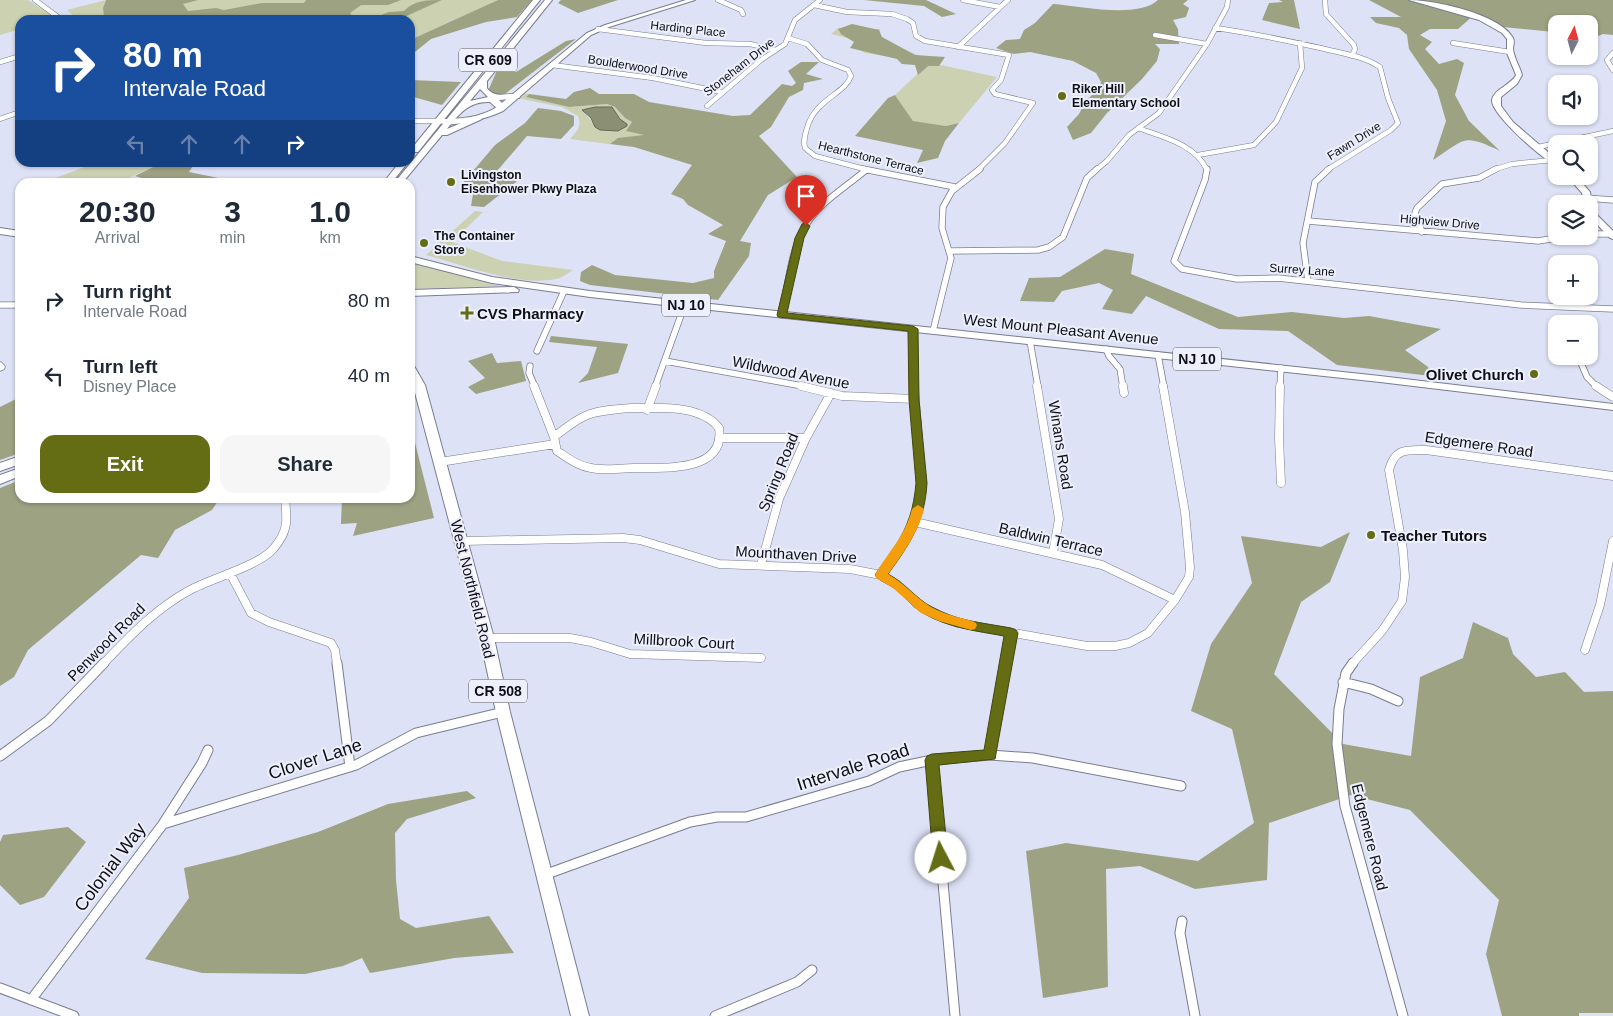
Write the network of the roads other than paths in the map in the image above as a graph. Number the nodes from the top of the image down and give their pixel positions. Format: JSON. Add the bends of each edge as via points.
{"nodes":[{"id":1,"x":35,"y":0,"type":"edge"},
{"id":2,"x":537,"y":0,"type":"edge"},
{"id":3,"x":549,"y":0,"type":"edge"},
{"id":4,"x":692,"y":0,"type":"edge"},
{"id":5,"x":718,"y":0,"type":"edge"},
{"id":6,"x":820,"y":0,"type":"edge"},
{"id":7,"x":964,"y":0,"type":"edge"},
{"id":8,"x":1008,"y":0,"type":"edge"},
{"id":9,"x":1228,"y":0,"type":"edge"},
{"id":10,"x":1325,"y":0,"type":"edge"},
{"id":11,"x":1416,"y":1,"type":"edge"},
{"id":12,"x":814,"y":5,"type":"junction"},
{"id":13,"x":1000,"y":7,"type":"junction"},
{"id":14,"x":743,"y":14,"type":"dead end"},
{"id":15,"x":55,"y":15,"type":"edge"},
{"id":16,"x":1215,"y":28,"type":"junction"},
{"id":17,"x":598,"y":30,"type":"junction"},
{"id":18,"x":1156,"y":35,"type":"dead end"},
{"id":19,"x":788,"y":38,"type":"junction"},
{"id":20,"x":1300,"y":43,"type":"junction"},
{"id":21,"x":1453,"y":43,"type":"dead end"},
{"id":22,"x":1208,"y":44,"type":"junction"},
{"id":23,"x":958,"y":47,"type":"junction"},
{"id":24,"x":776,"y":50,"type":"junction"},
{"id":25,"x":1510,"y":52,"type":"junction"},
{"id":26,"x":1613,"y":53,"type":"edge"},
{"id":27,"x":1352,"y":56,"type":"junction"},
{"id":28,"x":15,"y":58,"type":"edge"},
{"id":29,"x":0,"y":62,"type":"edge"},
{"id":30,"x":552,"y":65,"type":"junction"},
{"id":31,"x":1613,"y":70,"type":"edge"},
{"id":32,"x":483,"y":81,"type":"junction"},
{"id":33,"x":722,"y":92,"type":"junction"},
{"id":34,"x":516,"y":96,"type":"junction"},
{"id":35,"x":463,"y":106,"type":"junction"},
{"id":36,"x":707,"y":106,"type":"dead end"},
{"id":37,"x":500,"y":110,"type":"junction"},
{"id":38,"x":15,"y":114,"type":"edge"},
{"id":39,"x":0,"y":119,"type":"edge"},
{"id":40,"x":478,"y":119,"type":"junction"},
{"id":41,"x":415,"y":121,"type":"edge"},
{"id":42,"x":439,"y":121,"type":"junction"},
{"id":43,"x":450,"y":121,"type":"junction"},
{"id":44,"x":1138,"y":128,"type":"junction"},
{"id":45,"x":1613,"y":132,"type":"edge"},
{"id":46,"x":437,"y":137,"type":"junction"},
{"id":47,"x":1538,"y":147,"type":"junction"},
{"id":48,"x":415,"y":150,"type":"edge"},
{"id":49,"x":1198,"y":155,"type":"junction"},
{"id":50,"x":1548,"y":155,"type":"edge"},
{"id":51,"x":1548,"y":161,"type":"edge"},
{"id":52,"x":415,"y":163,"type":"edge"},
{"id":53,"x":400,"y":167,"type":"edge"},
{"id":54,"x":412,"y":167,"type":"edge"},
{"id":55,"x":866,"y":170,"type":"junction"},
{"id":56,"x":391,"y":178,"type":"edge"},
{"id":57,"x":402,"y":178,"type":"edge"},
{"id":58,"x":1579,"y":185,"type":"edge"},
{"id":59,"x":954,"y":187,"type":"junction"},
{"id":60,"x":1587,"y":195,"type":"edge"},
{"id":61,"x":1613,"y":200,"type":"edge"},
{"id":62,"x":1598,"y":202,"type":"edge"},
{"id":63,"x":1308,"y":221,"type":"junction"},
{"id":64,"x":1598,"y":221,"type":"edge"},
{"id":65,"x":0,"y":226,"type":"edge"},
{"id":66,"x":15,"y":228,"type":"edge"},
{"id":67,"x":0,"y":231,"type":"edge"},
{"id":68,"x":1422,"y":232,"type":"junction"},
{"id":69,"x":15,"y":233,"type":"edge"},
{"id":70,"x":1598,"y":234,"type":"edge"},
{"id":71,"x":1612,"y":235,"type":"edge"},
{"id":72,"x":1548,"y":240,"type":"edge"},
{"id":73,"x":950,"y":251,"type":"junction"},
{"id":74,"x":415,"y":260,"type":"edge"},
{"id":75,"x":1308,"y":281,"type":"junction"},
{"id":76,"x":448,"y":291,"type":"junction"},
{"id":77,"x":564,"y":291,"type":"junction"},
{"id":78,"x":415,"y":293,"type":"edge"},
{"id":79,"x":415,"y":298,"type":"edge"},
{"id":80,"x":685,"y":304,"type":"junction"},
{"id":81,"x":0,"y":305,"type":"edge"},
{"id":82,"x":15,"y":305,"type":"edge"},
{"id":83,"x":1613,"y":309,"type":"edge"},
{"id":84,"x":782,"y":315,"type":"junction"},
{"id":85,"x":913,"y":329,"type":"junction"},
{"id":86,"x":933,"y":331,"type":"junction"},
{"id":87,"x":1030,"y":341,"type":"junction"},
{"id":88,"x":1106,"y":349,"type":"junction"},
{"id":89,"x":537,"y":351,"type":"dead end"},
{"id":90,"x":1158,"y":355,"type":"junction"},
{"id":91,"x":665,"y":360,"type":"junction"},
{"id":92,"x":1582,"y":365,"type":"edge"},
{"id":93,"x":530,"y":366,"type":"dead end"},
{"id":94,"x":1280,"y":368,"type":"junction"},
{"id":95,"x":415,"y":377,"type":"edge"},
{"id":96,"x":831,"y":393,"type":"junction"},
{"id":97,"x":1124,"y":393,"type":"dead end"},
{"id":98,"x":1613,"y":397,"type":"edge"},
{"id":99,"x":914,"y":400,"type":"junction"},
{"id":100,"x":1613,"y":407,"type":"edge"},
{"id":101,"x":647,"y":410,"type":"junction"},
{"id":102,"x":719,"y":438,"type":"junction"},
{"id":103,"x":806,"y":438,"type":"junction"},
{"id":104,"x":555,"y":440,"type":"junction"},
{"id":105,"x":15,"y":462,"type":"edge"},
{"id":106,"x":440,"y":462,"type":"junction"},
{"id":107,"x":0,"y":467,"type":"edge"},
{"id":108,"x":15,"y":474,"type":"edge"},
{"id":109,"x":1613,"y":476,"type":"edge"},
{"id":110,"x":0,"y":480,"type":"edge"},
{"id":111,"x":1281,"y":483,"type":"dead end"},
{"id":112,"x":285,"y":503,"type":"edge"},
{"id":113,"x":915,"y":522,"type":"junction"},
{"id":114,"x":1613,"y":541,"type":"edge"},
{"id":115,"x":462,"y":542,"type":"junction"},
{"id":116,"x":1053,"y":553,"type":"junction"},
{"id":117,"x":762,"y":565,"type":"junction"},
{"id":118,"x":230,"y":573,"type":"junction"},
{"id":119,"x":881,"y":575,"type":"junction"},
{"id":120,"x":1175,"y":600,"type":"junction"},
{"id":121,"x":1011,"y":633,"type":"junction"},
{"id":122,"x":487,"y":638,"type":"junction"},
{"id":123,"x":1585,"y":650,"type":"dead end"},
{"id":124,"x":762,"y":658,"type":"dead end"},
{"id":125,"x":1343,"y":682,"type":"junction"},
{"id":126,"x":1398,"y":701,"type":"dead end"},
{"id":127,"x":503,"y":712,"type":"junction"},
{"id":128,"x":208,"y":750,"type":"dead end"},
{"id":129,"x":990,"y":755,"type":"junction"},
{"id":130,"x":0,"y":756,"type":"edge"},
{"id":131,"x":932,"y":760,"type":"junction"},
{"id":132,"x":350,"y":767,"type":"junction"},
{"id":133,"x":1181,"y":786,"type":"dead end"},
{"id":134,"x":162,"y":824,"type":"junction"},
{"id":135,"x":544,"y":875,"type":"junction"},
{"id":136,"x":1182,"y":921,"type":"dead end"},
{"id":137,"x":812,"y":970,"type":"dead end"},
{"id":138,"x":0,"y":988,"type":"edge"},
{"id":139,"x":31,"y":1000,"type":"junction"},
{"id":140,"x":74,"y":1016,"type":"edge"},
{"id":141,"x":580,"y":1016,"type":"edge"},
{"id":142,"x":715,"y":1016,"type":"edge"},
{"id":143,"x":955,"y":1016,"type":"edge"},
{"id":144,"x":1195,"y":1016,"type":"edge"},
{"id":145,"x":1403,"y":1016,"type":"edge"}],
"edges":[{"from":1,"to":15,"type":"street"},
{"from":2,"to":42,"type":"main road","number":"CR 609"},
{"from":3,"to":32,"type":"main road","number":"CR 609"},
{"from":4,"to":17,"type":"street"},
{"from":5,"to":14,"type":"street","via":[[741,10]]},
{"from":6,"to":12,"type":"street","name":"Stoneham Drive"},
{"from":7,"to":13,"type":"street"},
{"from":8,"to":13,"type":"street"},
{"from":9,"to":16,"type":"street"},
{"from":10,"to":27,"type":"street","via":[[1326,14],[1354,46]]},
{"from":11,"to":25,"type":"street","via":[[1466,13],[1492,24],[1510,39]]},
{"from":12,"to":19,"type":"street","name":"Stoneham Drive","via":[[795,20]]},
{"from":12,"to":23,"type":"street","via":[[902,16],[914,23],[915,34],[922,40]]},
{"from":13,"to":23,"type":"street"},
{"from":16,"to":20,"type":"street","name":"Fawn Drive"},
{"from":16,"to":22,"type":"street"},
{"from":17,"to":24,"type":"street","name":"Harding Place","via":[[706,43],[750,44]]},
{"from":17,"to":30,"type":"street","via":[[583,38]]},
{"from":18,"to":22,"type":"street"},
{"from":19,"to":24,"type":"street","name":"Stoneham Drive"},
{"from":19,"to":55,"type":"street","name":"Hearthstone Terrace","via":[[804,42],[818,58],[848,70],[851,76],[812,113],[803,146],[815,156]]},
{"from":20,"to":27,"type":"street","name":"Fawn Drive"},
{"from":20,"to":49,"type":"street","via":[[1302,68],[1276,122],[1254,145]]},
{"from":21,"to":25,"type":"street"},
{"from":22,"to":44,"type":"street","via":[[1158,114]]},
{"from":23,"to":59,"type":"street","via":[[1009,55],[1000,80],[992,90],[995,94],[1033,103],[986,164]]},
{"from":24,"to":33,"type":"street","name":"Stoneham Drive"},
{"from":25,"to":47,"type":"street","via":[[1519,75],[1514,84],[1500,94],[1496,106],[1504,118]]},
{"from":26,"to":31,"type":"street","via":[[1607,60]]},
{"from":27,"to":63,"type":"street","name":"Fawn Drive","via":[[1380,67],[1398,123],[1321,175],[1315,182]]},
{"from":28,"to":29,"type":"street"},
{"from":30,"to":33,"type":"street","name":"Boulderwood Drive","via":[[653,78]]},
{"from":30,"to":34,"type":"street"},
{"from":32,"to":34,"type":"main road","via":[[488,95],[501,98]]},
{"from":32,"to":35,"type":"main road","number":"CR 609"},
{"from":33,"to":36,"type":"street","name":"Stoneham Drive"},
{"from":34,"to":37,"type":"street"},
{"from":35,"to":37,"type":"main road","via":[[490,100],[500,104]]},
{"from":35,"to":43,"type":"main road","number":"CR 609"},
{"from":37,"to":40,"type":"street"},
{"from":38,"to":39,"type":"street"},
{"from":40,"to":43,"type":"street"},
{"from":40,"to":46,"type":"main road"},
{"from":41,"to":42,"type":"street"},
{"from":42,"to":43,"type":"street"},
{"from":42,"to":48,"type":"main road","number":"CR 609"},
{"from":43,"to":46,"type":"main road","number":"CR 609"},
{"from":44,"to":49,"type":"street"},
{"from":44,"to":73,"type":"street","via":[[1087,178],[1063,237],[1056,243],[1038,250]]},
{"from":45,"to":47,"type":"street"},
{"from":46,"to":52,"type":"main road","number":"CR 609"},
{"from":47,"to":50,"type":"street"},
{"from":49,"to":75,"type":"street","name":"Surrey Lane","via":[[1205,165],[1206,175],[1175,264],[1182,269],[1237,279]]},
{"from":51,"to":68,"type":"street","via":[[1512,164],[1478,178],[1437,186],[1415,213]]},
{"from":53,"to":56,"type":"main road"},
{"from":54,"to":57,"type":"main road","number":"CR 609"},
{"from":55,"to":59,"type":"street","name":"Hearthstone Terrace"},
{"from":55,"to":84,"type":"street","via":[[814,215],[799,238]]},
{"from":58,"to":60,"type":"street"},
{"from":59,"to":73,"type":"street","via":[[941,218],[941,228]]},
{"from":61,"to":62,"type":"street"},
{"from":63,"to":68,"type":"street","name":"Highview Drive"},
{"from":63,"to":75,"type":"street","name":"Fawn Drive","via":[[1303,255]]},
{"from":64,"to":71,"type":"street"},
{"from":65,"to":66,"type":"main road"},
{"from":67,"to":69,"type":"main road"},
{"from":68,"to":72,"type":"street","name":"Highview Drive","via":[[1538,242]]},
{"from":70,"to":71,"type":"street"},
{"from":73,"to":86,"type":"street"},
{"from":74,"to":77,"type":"main road","name":"West Mount Pleasant Avenue","number":"NJ 10","via":[[492,280]]},
{"from":75,"to":83,"type":"street","name":"Surrey Lane","via":[[1512,305]]},
{"from":76,"to":77,"type":"main road","name":"West Mount Pleasant Avenue","number":"NJ 10"},
{"from":76,"to":78,"type":"main road","name":"West Mount Pleasant Avenue","number":"NJ 10"},
{"from":76,"to":79,"type":"main road"},
{"from":77,"to":80,"type":"main road","name":"West Mount Pleasant Avenue","number":"NJ 10"},
{"from":77,"to":89,"type":"street"},
{"from":80,"to":84,"type":"main road","name":"West Mount Pleasant Avenue","number":"NJ 10"},
{"from":80,"to":91,"type":"street"},
{"from":81,"to":82,"type":"street"},
{"from":84,"to":85,"type":"main road","name":"West Mount Pleasant Avenue","number":"NJ 10"},
{"from":85,"to":86,"type":"main road","name":"West Mount Pleasant Avenue","number":"NJ 10"},
{"from":85,"to":99,"type":"street"},
{"from":86,"to":87,"type":"main road","name":"West Mount Pleasant Avenue","number":"NJ 10"},
{"from":87,"to":88,"type":"main road","name":"West Mount Pleasant Avenue","number":"NJ 10"},
{"from":87,"to":116,"type":"street","name":"Winans Road","via":[[1059,519]]},
{"from":88,"to":90,"type":"main road","name":"West Mount Pleasant Avenue","number":"NJ 10"},
{"from":88,"to":97,"type":"street","via":[[1120,369]]},
{"from":90,"to":94,"type":"main road","name":"West Mount Pleasant Avenue","number":"NJ 10"},
{"from":90,"to":120,"type":"street","name":"Mounthaven Drive","via":[[1190,551],[1189,577]]},
{"from":91,"to":96,"type":"street","name":"Wildwood Avenue"},
{"from":91,"to":101,"type":"street"},
{"from":92,"to":98,"type":"street","via":[[1587,379]]},
{"from":93,"to":104,"type":"street","via":[[529,372]]},
{"from":94,"to":100,"type":"main road","name":"West Mount Pleasant Avenue","number":"NJ 10"},
{"from":94,"to":111,"type":"street"},
{"from":95,"to":106,"type":"main road","name":"West Northfield Road","number":"CR 508"},
{"from":96,"to":99,"type":"street","name":"Wildwood Avenue","via":[[881,400]]},
{"from":96,"to":103,"type":"street","name":"Spring Road"},
{"from":99,"to":113,"type":"street","via":[[922,483]]},
{"from":101,"to":102,"type":"street","via":[[686,410],[702,414],[718,426]]},
{"from":101,"to":104,"type":"street","via":[[598,411],[582,416]]},
{"from":102,"to":103,"type":"street"},
{"from":102,"to":104,"type":"street","via":[[715,450],[698,463],[686,467],[593,469],[578,466],[562,456]]},
{"from":103,"to":117,"type":"street","name":"Spring Road","via":[[779,499]]},
{"from":104,"to":106,"type":"street"},
{"from":105,"to":107,"type":"main road"},
{"from":106,"to":115,"type":"main road","name":"West Northfield Road","number":"CR 508"},
{"from":108,"to":110,"type":"main road"},
{"from":109,"to":125,"type":"street","name":"Edgemere Road","via":[[1426,450],[1396,453],[1389,470],[1403,550],[1405,577],[1402,601],[1382,631],[1356,658]]},
{"from":112,"to":118,"type":"street","name":"Penwood Road","via":[[286,525],[280,542],[264,556]]},
{"from":113,"to":116,"type":"street","name":"Baldwin Terrace"},
{"from":113,"to":119,"type":"street"},
{"from":114,"to":123,"type":"street","via":[[1600,604]]},
{"from":115,"to":117,"type":"street","name":"Mounthaven Drive","via":[[623,538],[640,540],[719,564]]},
{"from":115,"to":122,"type":"main road","name":"West Northfield Road","number":"CR 508"},
{"from":116,"to":120,"type":"street","name":"Baldwin Terrace","via":[[1115,570]]},
{"from":117,"to":119,"type":"street","name":"Mounthaven Drive","via":[[850,569]]},
{"from":118,"to":130,"type":"street","name":"Penwood Road","via":[[190,590],[157,611],[48,721]]},
{"from":118,"to":132,"type":"street","via":[[251,613],[331,642],[335,650]]},
{"from":119,"to":121,"type":"street","name":"Mounthaven Drive","via":[[925,609],[943,618]]},
{"from":120,"to":121,"type":"street","name":"Mounthaven Drive","via":[[1148,633],[1115,646],[1087,646]]},
{"from":121,"to":129,"type":"street"},
{"from":122,"to":124,"type":"street","name":"Millbrook Court","via":[[570,638],[630,654]]},
{"from":122,"to":127,"type":"main road","name":"West Northfield Road","number":"CR 508"},
{"from":125,"to":126,"type":"street","via":[[1371,689]]},
{"from":125,"to":145,"type":"street","name":"Edgemere Road","via":[[1337,744],[1345,806]]},
{"from":127,"to":132,"type":"street","name":"Clover Lane","via":[[416,733]]},
{"from":127,"to":135,"type":"main road","name":"West Northfield Road","number":"CR 508"},
{"from":128,"to":134,"type":"street","name":"Colonial Way"},
{"from":129,"to":131,"type":"street","name":"Intervale Road"},
{"from":129,"to":133,"type":"street","name":"Intervale Road","via":[[1041,760]]},
{"from":131,"to":135,"type":"street","name":"Intervale Road","via":[[900,767],[869,781],[746,817],[717,817],[690,822]]},
{"from":131,"to":143,"type":"street"},
{"from":132,"to":134,"type":"street","name":"Clover Lane"},
{"from":134,"to":139,"type":"street","name":"Colonial Way"},
{"from":135,"to":141,"type":"main road","name":"West Northfield Road","number":"CR 508"},
{"from":136,"to":144,"type":"street","via":[[1180,933]]},
{"from":137,"to":142,"type":"street","via":[[797,982]]},
{"from":138,"to":139,"type":"street"},
{"from":139,"to":140,"type":"street"}]}
